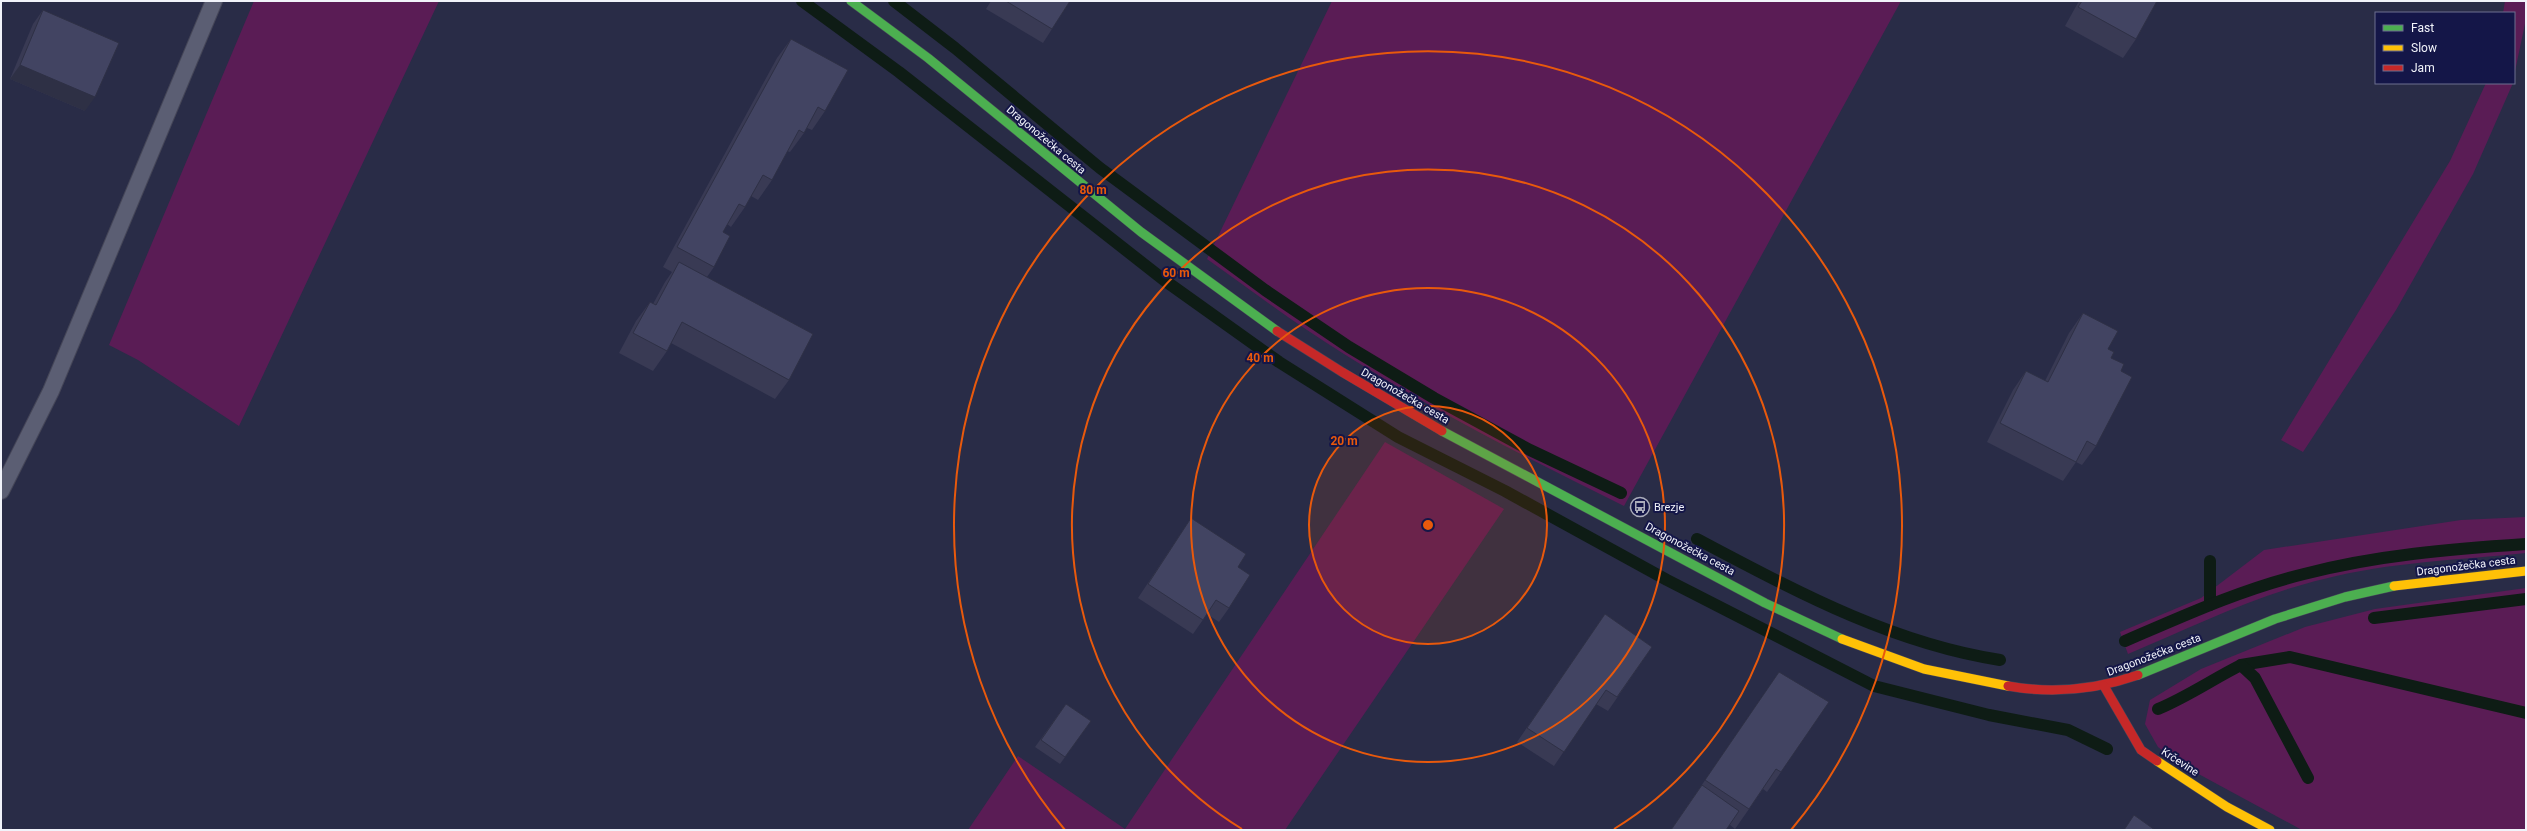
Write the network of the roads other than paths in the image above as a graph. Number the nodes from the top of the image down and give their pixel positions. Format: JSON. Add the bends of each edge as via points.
{"nodes":[{"id":1,"x":214,"y":1,"type":"edge"},
{"id":2,"x":851,"y":1,"type":"edge"},
{"id":3,"x":1,"y":491,"type":"edge"},
{"id":4,"x":2526,"y":571,"type":"edge"},
{"id":5,"x":2104,"y":686,"type":"junction"},
{"id":6,"x":2270,"y":830,"type":"edge"}],
"edges":[{"from":1,"to":3,"type":"lane","via":[[51,391]]},
{"from":2,"to":5,"type":"main road","name":"Dragonožečka cesta","via":[[982,102],[1128,221],[1233,300],[1315,356],[1410,414],[1825,634],[1878,655],[1976,682],[2050,691]]},
{"from":4,"to":5,"type":"main road","name":"Dragonožečka cesta","via":[[2348,594],[2250,628],[2184,658]]},
{"from":5,"to":6,"type":"main road","name":"Krčevine","via":[[2140,750],[2228,807]]}]}
